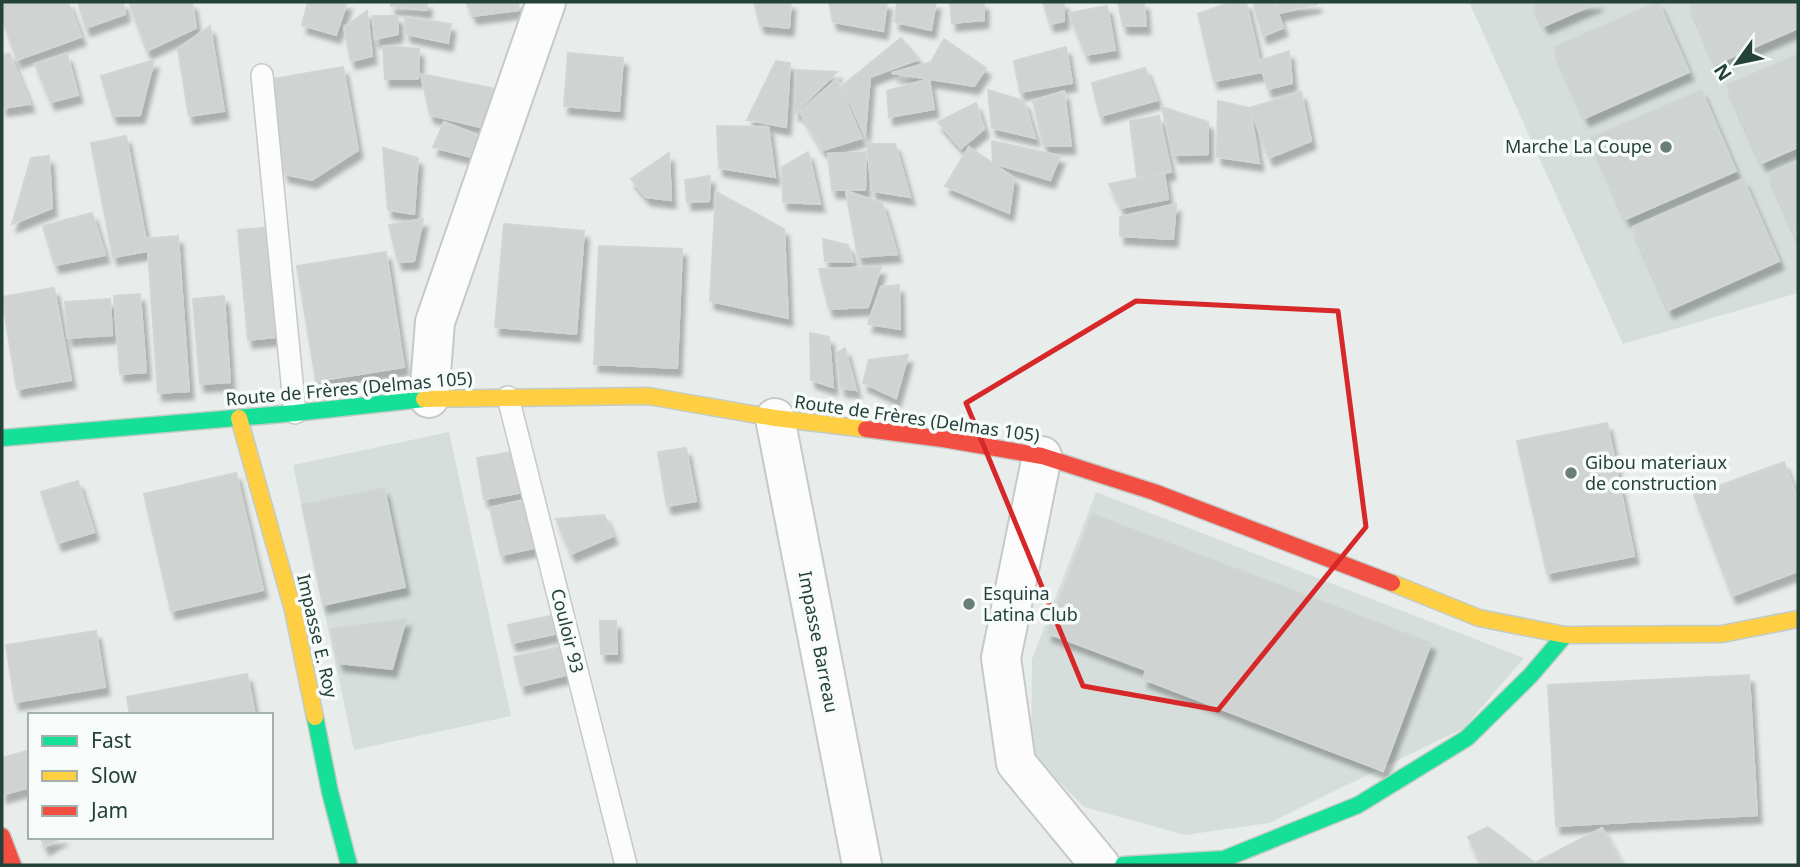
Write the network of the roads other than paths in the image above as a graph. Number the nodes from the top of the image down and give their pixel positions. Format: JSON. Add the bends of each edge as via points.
{"nodes":[{"id":1,"x":546,"y":2,"type":"edge"},
{"id":2,"x":262,"y":75,"type":"dead end"},
{"id":3,"x":508,"y":397,"type":"junction"},
{"id":4,"x":429,"y":398,"type":"junction"},
{"id":5,"x":295,"y":413,"type":"junction"},
{"id":6,"x":239,"y":418,"type":"junction"},
{"id":7,"x":775,"y":418,"type":"junction"},
{"id":8,"x":2,"y":438,"type":"edge"},
{"id":9,"x":1042,"y":456,"type":"junction"},
{"id":10,"x":1798,"y":619,"type":"edge"},
{"id":11,"x":1565,"y":635,"type":"junction"},
{"id":12,"x":2,"y":836,"type":"edge"},
{"id":13,"x":13,"y":865,"type":"edge"},
{"id":14,"x":349,"y":865,"type":"edge"},
{"id":15,"x":626,"y":865,"type":"edge"},
{"id":16,"x":862,"y":865,"type":"edge"},
{"id":17,"x":1100,"y":865,"type":"edge"},
{"id":18,"x":1123,"y":865,"type":"edge"}],
"edges":[{"from":1,"to":4,"type":"street","via":[[435,322]]},
{"from":2,"to":5,"type":"lane"},
{"from":3,"to":4,"type":"main road","name":"Route de Frères (Delmas 105)"},
{"from":3,"to":7,"type":"main road","name":"Route de Frères (Delmas 105)","via":[[648,396]]},
{"from":3,"to":15,"type":"lane","name":"Couloir 93"},
{"from":4,"to":5,"type":"main road","name":"Route de Frères (Delmas 105)"},
{"from":5,"to":6,"type":"main road","name":"Route de Frères (Delmas 105)"},
{"from":6,"to":8,"type":"main road","name":"Route de Frères (Delmas 105)"},
{"from":6,"to":14,"type":"main road","name":"Impasse E. Roy","via":[[293,610]]},
{"from":7,"to":9,"type":"main road","name":"Route de Frères (Delmas 105)"},
{"from":7,"to":16,"type":"street","name":"Impasse Barreau"},
{"from":9,"to":11,"type":"main road","name":"Route de Frères (Delmas 105)","via":[[1288,541],[1479,618]]},
{"from":9,"to":17,"type":"street","via":[[1001,658],[1014,750],[1016,763]]},
{"from":10,"to":11,"type":"main road","name":"Route de Frères (Delmas 105)","via":[[1722,634]]},
{"from":11,"to":18,"type":"main road","via":[[1467,738],[1358,805],[1224,859]]},
{"from":12,"to":13,"type":"main road"}]}
